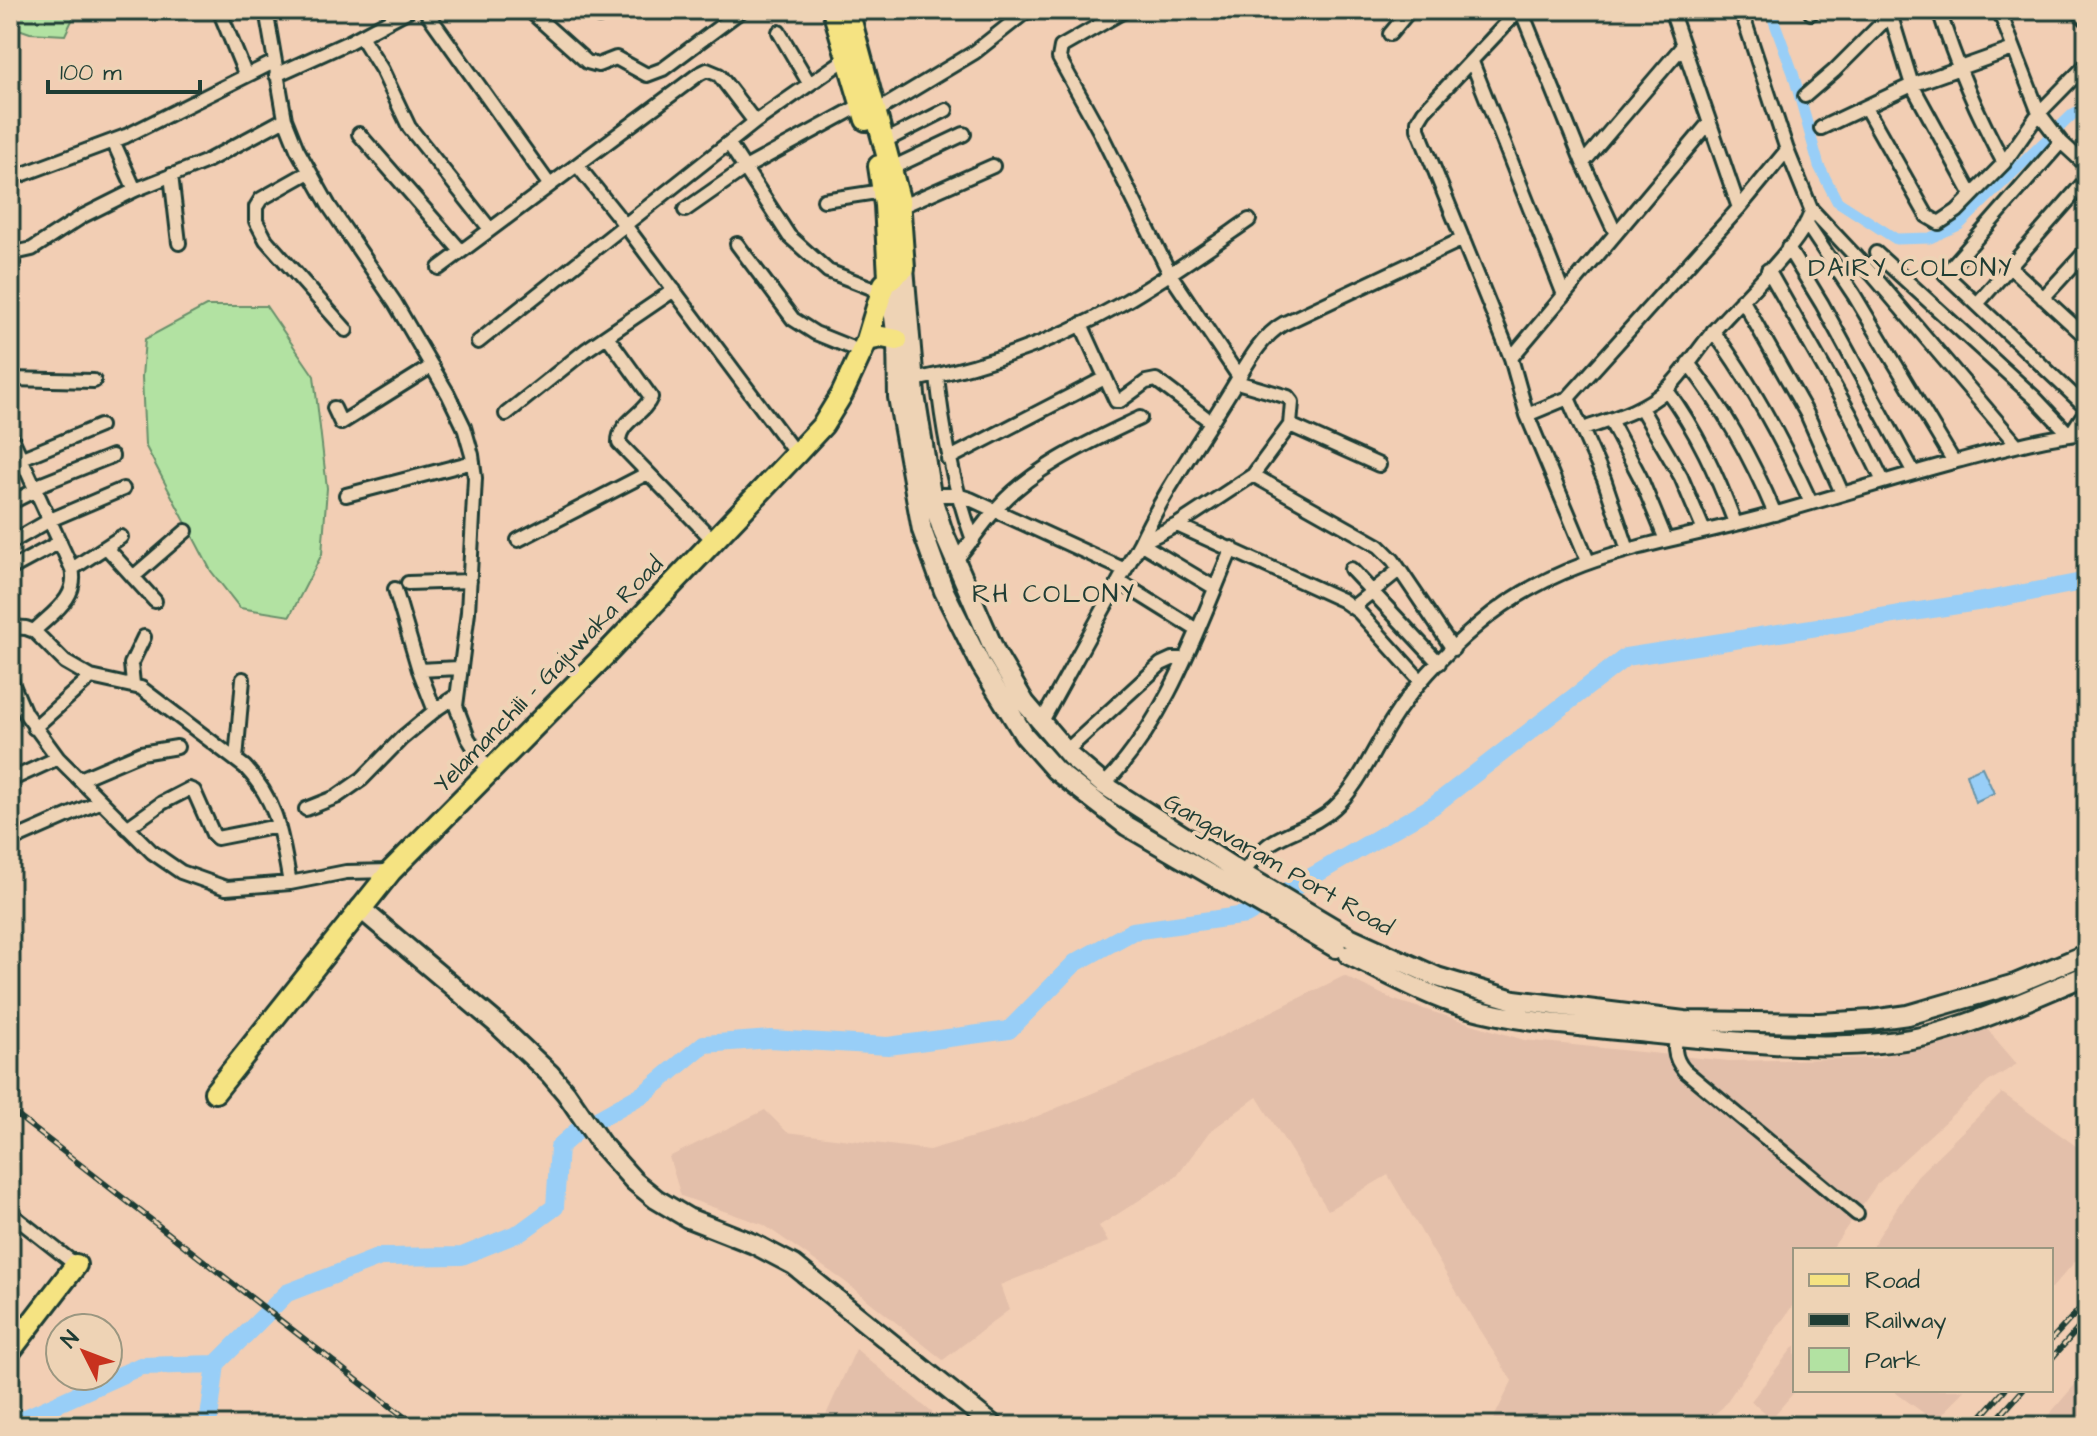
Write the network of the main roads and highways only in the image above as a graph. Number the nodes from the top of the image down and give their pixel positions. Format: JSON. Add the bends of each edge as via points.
{"nodes":[{"id":1,"x":833,"y":10,"type":"edge"},
{"id":2,"x":848,"y":10,"type":"edge"},
{"id":3,"x":869,"y":108,"type":"junction"},
{"id":4,"x":892,"y":279,"type":"junction"},
{"id":5,"x":897,"y":340,"type":"road end"},
{"id":6,"x":864,"y":346,"type":"junction"},
{"id":7,"x":215,"y":1092,"type":"dead end"},
{"id":8,"x":76,"y":1265,"type":"road end"},
{"id":9,"x":10,"y":1351,"type":"edge"}],
"edges":[{"from":1,"to":3,"type":"main road","name":"Yelamanchili - Gajuwaka Road"},
{"from":2,"to":3,"type":"main road","name":"Yelamanchili - Gajuwaka Road"},
{"from":3,"to":4,"type":"main road","name":"Yelamanchili - Gajuwaka Road"},
{"from":3,"to":4,"type":"main road","name":"Yelamanchili - Gajuwaka Road","via":[[885,141],[900,207]]},
{"from":4,"to":6,"type":"main road","name":"Yelamanchili - Gajuwaka Road"},
{"from":5,"to":6,"type":"main road","via":[[882,337]]},
{"from":6,"to":7,"type":"main road","name":"Yelamanchili - Gajuwaka Road","via":[[823,425],[391,871]]},
{"from":8,"to":9,"type":"main road"}]}
